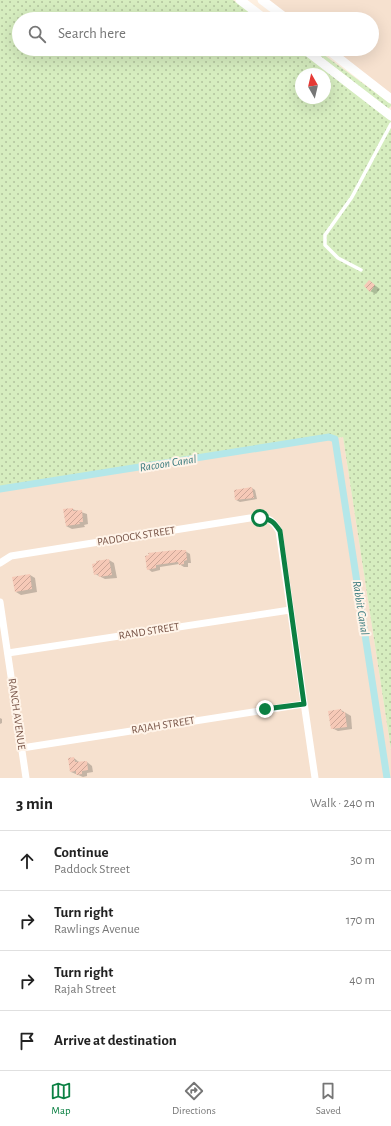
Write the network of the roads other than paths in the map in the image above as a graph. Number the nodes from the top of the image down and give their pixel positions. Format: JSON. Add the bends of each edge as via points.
{"nodes":[{"id":1,"x":240,"y":0,"type":"edge"},
{"id":2,"x":262,"y":0,"type":"edge"},
{"id":3,"x":256,"y":12,"type":"edge"},
{"id":4,"x":278,"y":12,"type":"edge"},
{"id":5,"x":313,"y":56,"type":"edge"},
{"id":6,"x":336,"y":56,"type":"edge"},
{"id":7,"x":391,"y":99,"type":"edge"},
{"id":8,"x":390,"y":114,"type":"edge"},
{"id":9,"x":391,"y":124,"type":"edge"},
{"id":10,"x":361,"y":270,"type":"dead end"},
{"id":11,"x":0,"y":564,"type":"edge"},
{"id":12,"x":0,"y":602,"type":"edge"},
{"id":13,"x":290,"y":610,"type":"junction"},
{"id":14,"x":8,"y":653,"type":"junction"},
{"id":15,"x":304,"y":704,"type":"junction"},
{"id":16,"x":22,"y":748,"type":"junction"},
{"id":17,"x":26,"y":778,"type":"edge"},
{"id":18,"x":316,"y":778,"type":"edge"}],
"edges":[{"from":1,"to":3,"type":"main road"},
{"from":2,"to":4,"type":"main road"},
{"from":5,"to":8,"type":"main road"},
{"from":6,"to":7,"type":"main road"},
{"from":9,"to":10,"type":"lane","via":[[352,197],[325,235],[325,246],[338,258]]},
{"from":11,"to":13,"type":"street","name":"PADDOCK STREET","via":[[11,556],[250,518],[268,518],[280,531]]},
{"from":12,"to":14,"type":"street","name":"RANCH AVENUE"},
{"from":13,"to":14,"type":"street","name":"RAND STREET"},
{"from":13,"to":15,"type":"street"},
{"from":14,"to":16,"type":"street","name":"RANCH AVENUE"},
{"from":15,"to":16,"type":"street","name":"RAJAH STREET"},
{"from":15,"to":18,"type":"street"},
{"from":16,"to":17,"type":"street","name":"RANCH AVENUE"}]}
